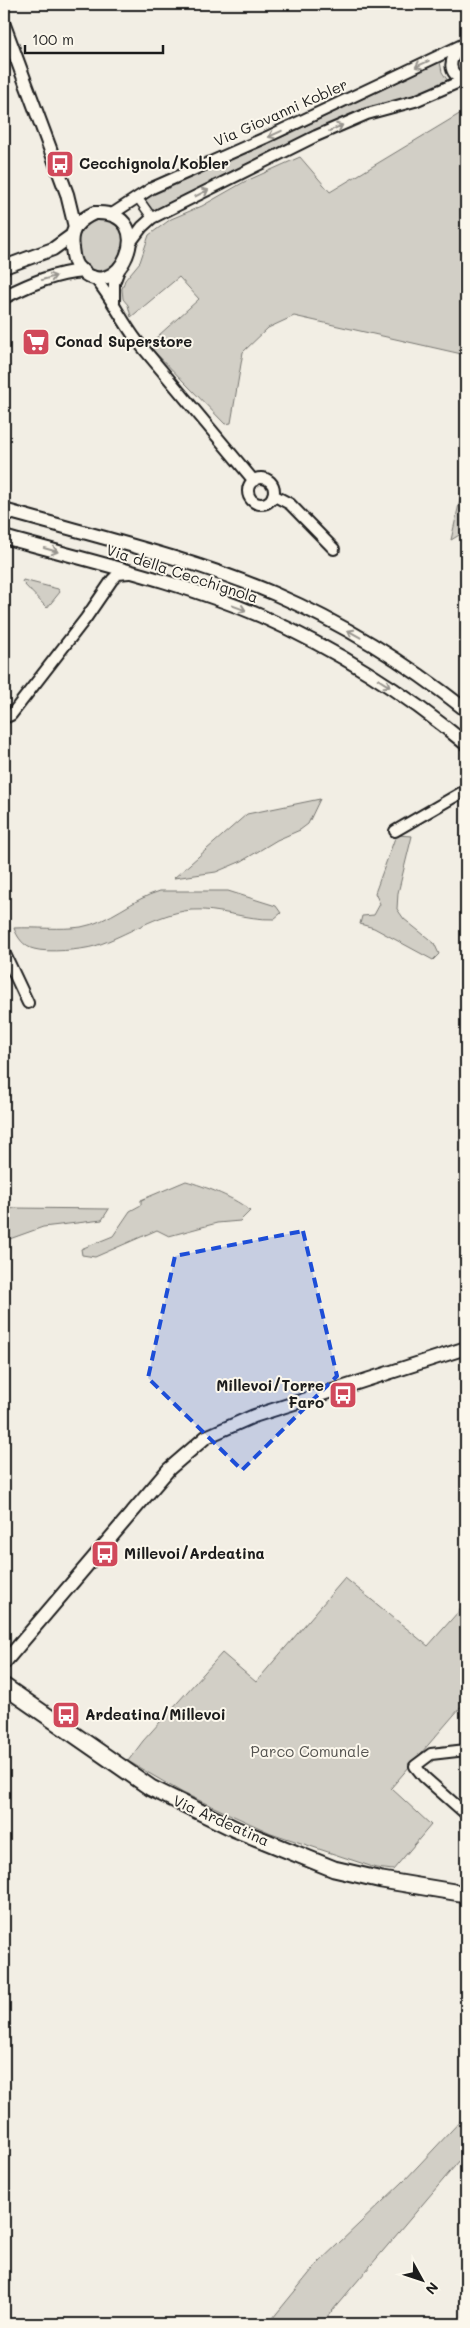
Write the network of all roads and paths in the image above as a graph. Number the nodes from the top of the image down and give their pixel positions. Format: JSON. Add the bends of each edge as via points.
{"nodes":[{"id":1,"x":4,"y":25,"type":"edge"},
{"id":2,"x":466,"y":44,"type":"edge"},
{"id":3,"x":466,"y":79,"type":"edge"},
{"id":4,"x":67,"y":194,"type":"junction"},
{"id":5,"x":140,"y":201,"type":"dead end"},
{"id":6,"x":94,"y":213,"type":"junction"},
{"id":7,"x":112,"y":214,"type":"junction"},
{"id":8,"x":150,"y":215,"type":"dead end"},
{"id":9,"x":73,"y":232,"type":"junction"},
{"id":10,"x":130,"y":243,"type":"junction"},
{"id":11,"x":7,"y":266,"type":"edge"},
{"id":12,"x":119,"y":270,"type":"junction"},
{"id":13,"x":88,"y":274,"type":"junction"},
{"id":14,"x":16,"y":291,"type":"junction"},
{"id":15,"x":4,"y":297,"type":"edge"},
{"id":16,"x":114,"y":304,"type":"junction"},
{"id":17,"x":4,"y":306,"type":"edge"},
{"id":18,"x":254,"y":481,"type":"junction"},
{"id":19,"x":273,"y":495,"type":"junction"},
{"id":20,"x":4,"y":510,"type":"edge"},
{"id":21,"x":4,"y":537,"type":"edge"},
{"id":22,"x":334,"y":549,"type":"dead end"},
{"id":23,"x":97,"y":564,"type":"junction"},
{"id":24,"x":130,"y":573,"type":"junction"},
{"id":25,"x":100,"y":597,"type":"junction"},
{"id":26,"x":466,"y":710,"type":"edge"},
{"id":27,"x":4,"y":718,"type":"edge"},
{"id":28,"x":466,"y":744,"type":"edge"},
{"id":29,"x":466,"y":790,"type":"edge"},
{"id":30,"x":395,"y":831,"type":"dead end"},
{"id":31,"x":4,"y":952,"type":"edge"},
{"id":32,"x":28,"y":1003,"type":"dead end"},
{"id":33,"x":466,"y":1348,"type":"edge"},
{"id":34,"x":4,"y":1663,"type":"edge"},
{"id":35,"x":4,"y":1686,"type":"edge"},
{"id":36,"x":466,"y":1750,"type":"edge"},
{"id":37,"x":466,"y":1814,"type":"edge"},
{"id":38,"x":466,"y":1894,"type":"edge"}],
"edges":[{"from":1,"to":4,"type":"street"},
{"from":2,"to":3,"type":"street","name":"Via Giovanni Kobler","via":[[450,61],[453,72]]},
{"from":2,"to":7,"type":"street","name":"Via Giovanni Kobler","one_way":true,"via":[[152,188]]},
{"from":10,"to":3,"type":"street","name":"Via Giovanni Kobler","one_way":true,"via":[[152,218],[268,159],[361,117],[415,101]]},
{"from":4,"to":6,"type":"street"},
{"from":4,"to":9,"type":"street"},
{"from":5,"to":8,"type":"street"},
{"from":6,"to":7,"type":"street"},
{"from":6,"to":9,"type":"street","via":[[83,218]]},
{"from":7,"to":10,"type":"street","via":[[125,225]]},
{"from":9,"to":11,"type":"street","via":[[53,249]]},
{"from":9,"to":13,"type":"street","via":[[73,257]]},
{"from":10,"to":12,"type":"street"},
{"from":12,"to":13,"type":"street","via":[[104,277]]},
{"from":12,"to":16,"type":"street","via":[[114,282]]},
{"from":14,"to":13,"type":"street","one_way":true,"via":[[71,272]]},
{"from":13,"to":16,"type":"street"},
{"from":14,"to":15,"type":"street"},
{"from":14,"to":17,"type":"street"},
{"from":16,"to":18,"type":"street","via":[[138,342]]},
{"from":18,"to":19,"type":"street","via":[[269,481]]},
{"from":18,"to":19,"type":"street","via":[[248,490],[251,499],[261,504]]},
{"from":19,"to":22,"type":"street","via":[[290,504]]},
{"from":26,"to":20,"type":"street","name":"Via della Cecchignola","one_way":true,"via":[[384,651],[275,594],[171,557]]},
{"from":21,"to":23,"type":"street","name":"Via della Cecchignola","one_way":true},
{"from":23,"to":24,"type":"street","name":"Via della Cecchignola"},
{"from":23,"to":25,"type":"street","via":[[105,570],[106,577]]},
{"from":24,"to":25,"type":"street","via":[[118,574]]},
{"from":24,"to":28,"type":"street","name":"Via della Cecchignola","one_way":true,"via":[[260,616],[332,651],[413,701]]},
{"from":25,"to":27,"type":"street","via":[[11,715]]},
{"from":29,"to":30,"type":"street"},
{"from":31,"to":32,"type":"street"},
{"from":33,"to":34,"type":"street","via":[[254,1416],[206,1437],[169,1470]]},
{"from":35,"to":38,"type":"main road","name":"Via Ardeatina","via":[[142,1783],[235,1829],[344,1871]]},
{"from":36,"to":37,"type":"street","via":[[431,1754],[415,1766]]}]}
